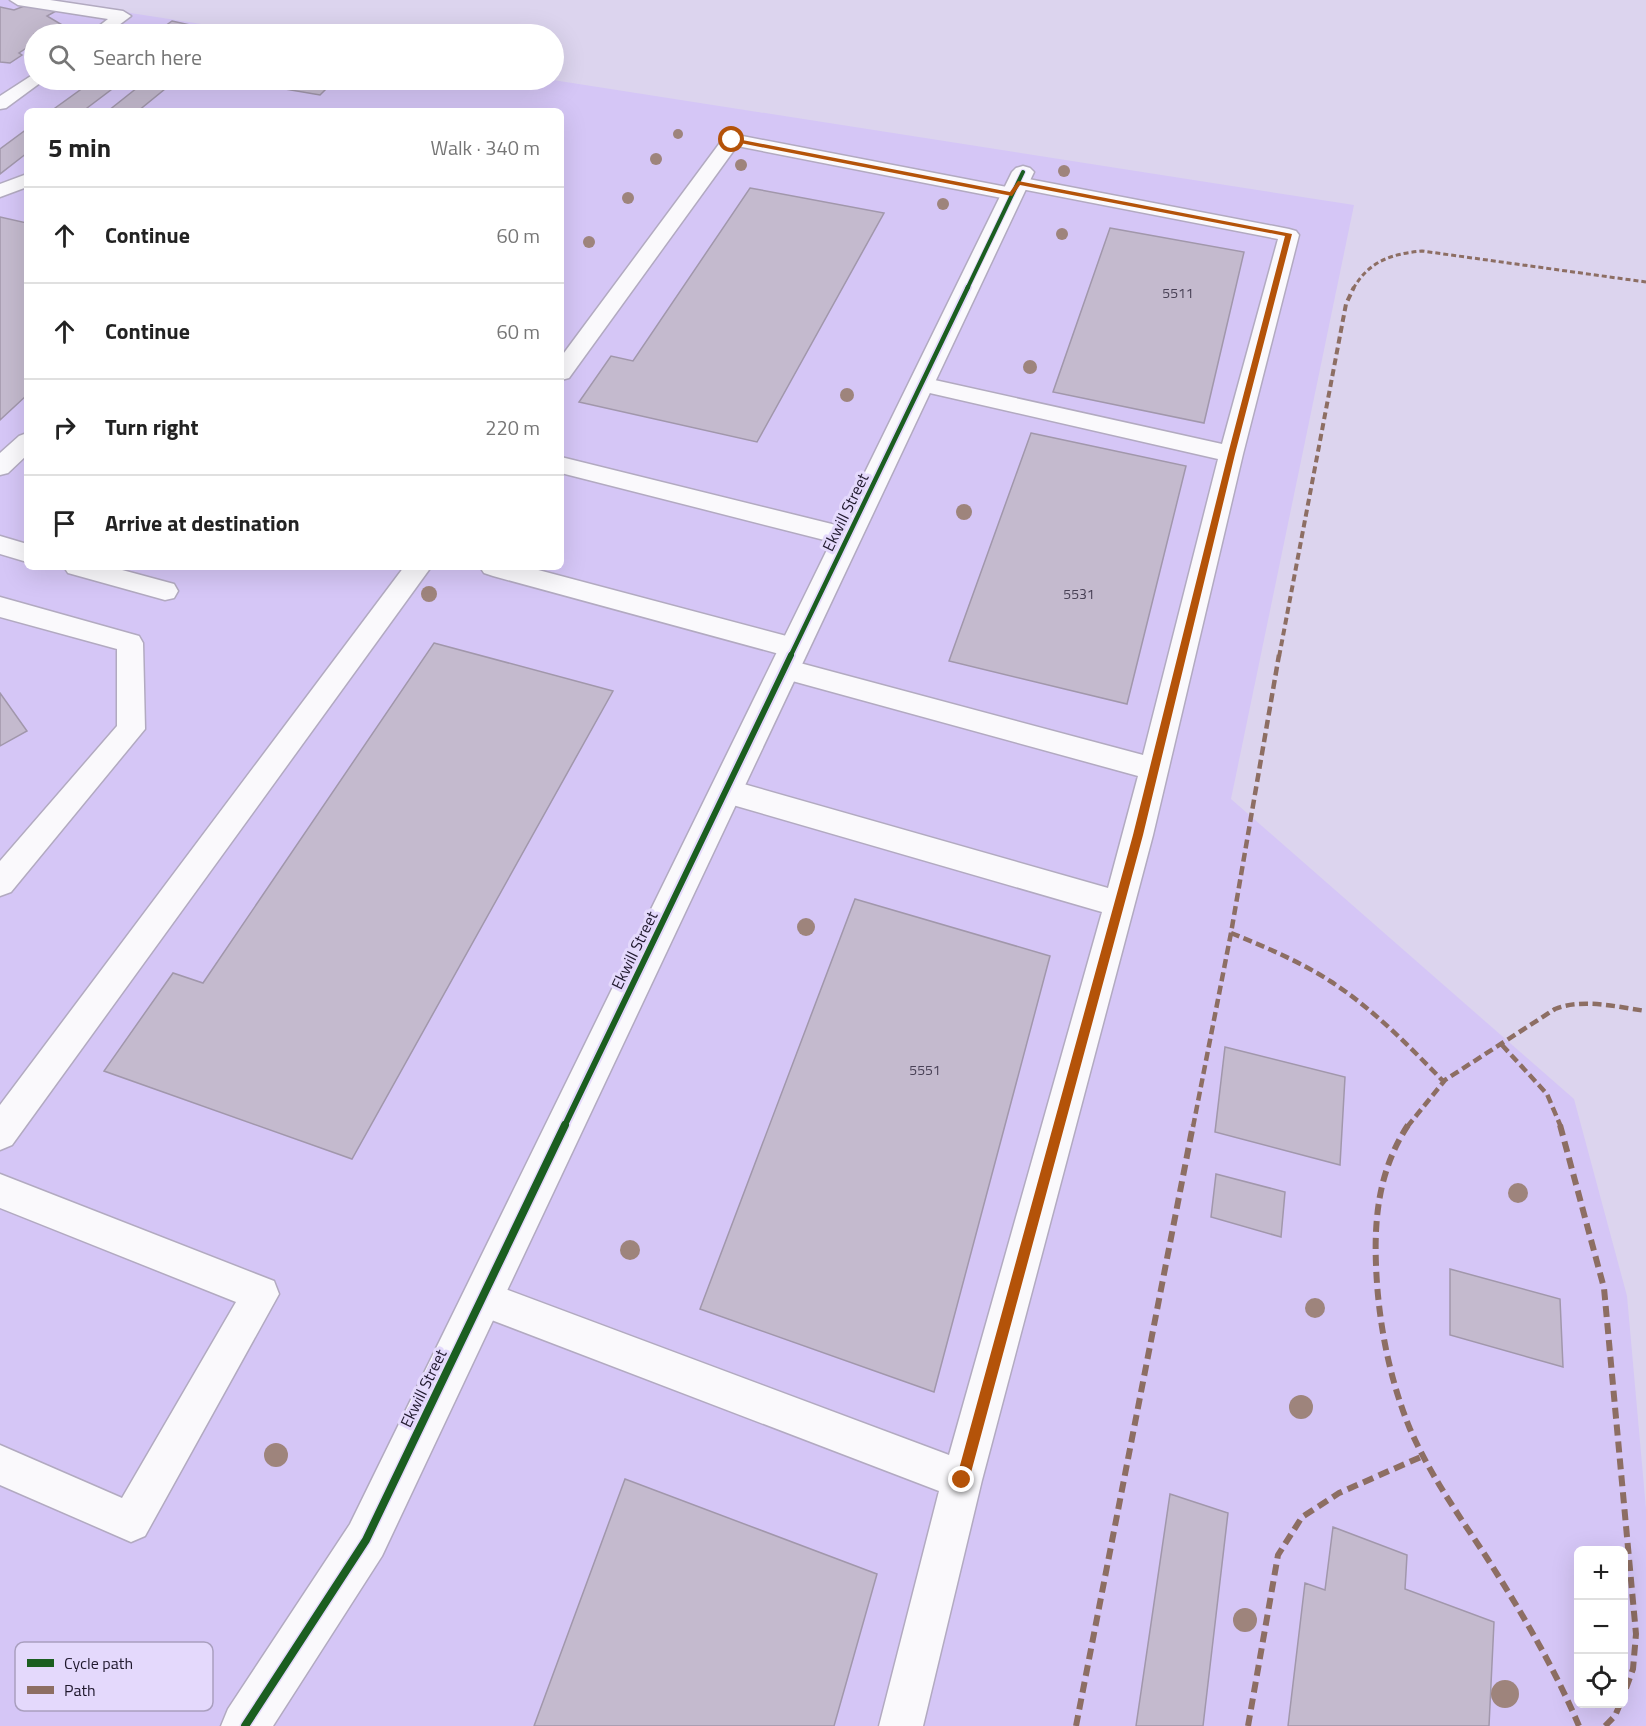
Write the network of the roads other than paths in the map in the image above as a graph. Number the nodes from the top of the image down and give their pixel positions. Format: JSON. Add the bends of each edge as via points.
{"nodes":[{"id":1,"x":18,"y":0,"type":"edge"},
{"id":2,"x":111,"y":24,"type":"edge"},
{"id":3,"x":24,"y":87,"type":"edge"},
{"id":4,"x":0,"y":104,"type":"edge"},
{"id":5,"x":24,"y":181,"type":"edge"},
{"id":6,"x":1018,"y":183,"type":"junction"},
{"id":7,"x":0,"y":191,"type":"edge"},
{"id":8,"x":564,"y":369,"type":"edge"},
{"id":9,"x":921,"y":384,"type":"junction"},
{"id":10,"x":24,"y":444,"type":"edge"},
{"id":11,"x":1231,"y":454,"type":"junction"},
{"id":12,"x":564,"y":466,"type":"edge"},
{"id":13,"x":0,"y":467,"type":"edge"},
{"id":14,"x":848,"y":537,"type":"junction"},
{"id":15,"x":0,"y":545,"type":"edge"},
{"id":16,"x":24,"y":552,"type":"edge"},
{"id":17,"x":88,"y":570,"type":"edge"},
{"id":18,"x":416,"y":570,"type":"edge"},
{"id":19,"x":503,"y":570,"type":"edge"},
{"id":20,"x":165,"y":591,"type":"dead end"},
{"id":21,"x":0,"y":608,"type":"edge"},
{"id":22,"x":789,"y":659,"type":"junction"},
{"id":23,"x":1154,"y":769,"type":"junction"},
{"id":24,"x":726,"y":791,"type":"junction"},
{"id":25,"x":0,"y":883,"type":"edge"},
{"id":26,"x":1119,"y":904,"type":"junction"},
{"id":27,"x":0,"y":1133,"type":"edge"},
{"id":28,"x":0,"y":1191,"type":"edge"},
{"id":29,"x":482,"y":1298,"type":"junction"},
{"id":30,"x":0,"y":1464,"type":"edge"},
{"id":31,"x":962,"y":1480,"type":"junction"},
{"id":32,"x":246,"y":1726,"type":"edge"},
{"id":33,"x":901,"y":1726,"type":"edge"}],
"edges":[{"from":1,"to":2,"type":"lane","via":[[123,16]]},
{"from":3,"to":4,"type":"lane"},
{"from":5,"to":7,"type":"lane"},
{"from":6,"to":8,"type":"lane","via":[[732,140]]},
{"from":6,"to":9,"type":"street","name":"Ekwill Street"},
{"from":6,"to":11,"type":"lane","via":[[1289,234]]},
{"from":9,"to":11,"type":"lane"},
{"from":9,"to":14,"type":"street","name":"Ekwill Street"},
{"from":10,"to":13,"type":"lane"},
{"from":11,"to":23,"type":"lane"},
{"from":12,"to":14,"type":"lane"},
{"from":14,"to":22,"type":"street","name":"Ekwill Street"},
{"from":15,"to":16,"type":"lane"},
{"from":17,"to":20,"type":"lane"},
{"from":18,"to":27,"type":"lane"},
{"from":19,"to":22,"type":"lane"},
{"from":21,"to":25,"type":"lane","via":[[130,643],[131,729]]},
{"from":22,"to":23,"type":"lane"},
{"from":22,"to":24,"type":"street","name":"Ekwill Street"},
{"from":23,"to":26,"type":"lane"},
{"from":24,"to":26,"type":"lane"},
{"from":24,"to":29,"type":"street","name":"Ekwill Street"},
{"from":26,"to":31,"type":"lane"},
{"from":28,"to":30,"type":"lane","via":[[261,1294],[131,1522]]},
{"from":29,"to":31,"type":"lane"},
{"from":29,"to":32,"type":"street","name":"Ekwill Street","via":[[366,1540]]},
{"from":31,"to":33,"type":"lane"}]}
